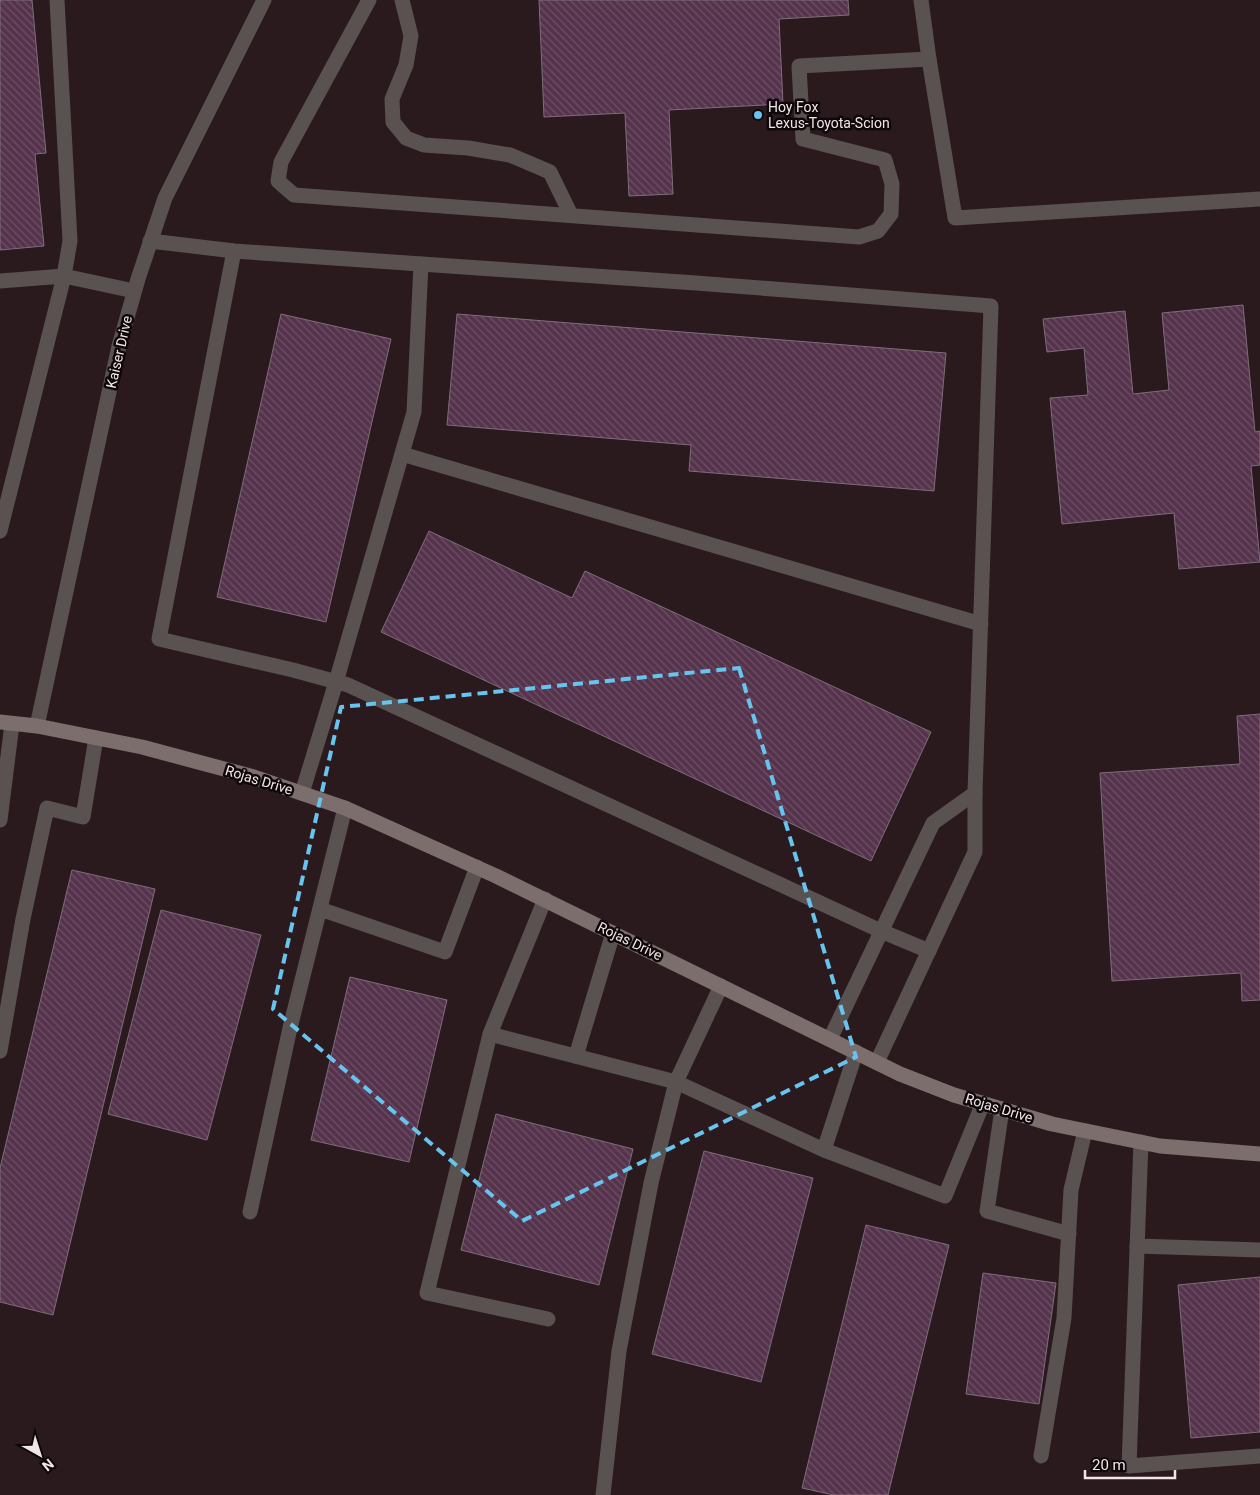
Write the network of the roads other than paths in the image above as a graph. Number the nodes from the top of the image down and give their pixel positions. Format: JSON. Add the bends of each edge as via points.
{"nodes":[{"id":1,"x":57,"y":0,"type":"edge"},
{"id":2,"x":264,"y":0,"type":"edge"},
{"id":3,"x":369,"y":0,"type":"edge"},
{"id":4,"x":402,"y":0,"type":"edge"},
{"id":5,"x":921,"y":0,"type":"edge"},
{"id":6,"x":928,"y":59,"type":"junction"},
{"id":7,"x":1260,"y":199,"type":"edge"},
{"id":8,"x":571,"y":215,"type":"junction"},
{"id":9,"x":150,"y":242,"type":"junction"},
{"id":10,"x":234,"y":251,"type":"junction"},
{"id":11,"x":421,"y":264,"type":"junction"},
{"id":12,"x":64,"y":276,"type":"junction"},
{"id":13,"x":0,"y":281,"type":"edge"},
{"id":14,"x":134,"y":291,"type":"junction"},
{"id":15,"x":402,"y":454,"type":"junction"},
{"id":16,"x":0,"y":531,"type":"edge"},
{"id":17,"x":981,"y":624,"type":"junction"},
{"id":18,"x":336,"y":682,"type":"junction"},
{"id":19,"x":6,"y":723,"type":"edge"},
{"id":20,"x":37,"y":726,"type":"junction"},
{"id":21,"x":96,"y":738,"type":"junction"},
{"id":22,"x":302,"y":793,"type":"junction"},
{"id":23,"x":975,"y":793,"type":"junction"},
{"id":24,"x":345,"y":808,"type":"junction"},
{"id":25,"x":0,"y":820,"type":"edge"},
{"id":26,"x":477,"y":867,"type":"junction"},
{"id":27,"x":545,"y":899,"type":"junction"},
{"id":28,"x":320,"y":909,"type":"junction"},
{"id":29,"x":881,"y":931,"type":"junction"},
{"id":30,"x":613,"y":933,"type":"junction"},
{"id":31,"x":929,"y":951,"type":"junction"},
{"id":32,"x":721,"y":986,"type":"junction"},
{"id":33,"x":490,"y":1034,"type":"junction"},
{"id":34,"x":830,"y":1039,"type":"junction"},
{"id":35,"x":0,"y":1051,"type":"edge"},
{"id":36,"x":856,"y":1052,"type":"junction"},
{"id":37,"x":576,"y":1056,"type":"junction"},
{"id":38,"x":877,"y":1062,"type":"junction"},
{"id":39,"x":676,"y":1082,"type":"junction"},
{"id":40,"x":982,"y":1103,"type":"junction"},
{"id":41,"x":1002,"y":1109,"type":"junction"},
{"id":42,"x":1085,"y":1131,"type":"junction"},
{"id":43,"x":1141,"y":1142,"type":"junction"},
{"id":44,"x":824,"y":1150,"type":"junction"},
{"id":45,"x":1260,"y":1154,"type":"edge"},
{"id":46,"x":250,"y":1212,"type":"dead end"},
{"id":47,"x":1069,"y":1234,"type":"junction"},
{"id":48,"x":1136,"y":1246,"type":"junction"},
{"id":49,"x":1260,"y":1250,"type":"edge"},
{"id":50,"x":548,"y":1319,"type":"dead end"},
{"id":51,"x":1041,"y":1456,"type":"dead end"},
{"id":52,"x":1260,"y":1456,"type":"edge"},
{"id":53,"x":603,"y":1495,"type":"edge"}],
"edges":[{"from":1,"to":12,"type":"street","via":[[70,241]]},
{"from":2,"to":9,"type":"street","name":"Kaiser Drive","via":[[165,198]]},
{"from":3,"to":8,"type":"street","via":[[281,162],[278,181],[294,195]]},
{"from":4,"to":8,"type":"street","via":[[411,36],[406,65],[392,99],[392,122],[406,138],[424,145],[510,154],[550,172]]},
{"from":5,"to":6,"type":"street"},
{"from":6,"to":7,"type":"street","via":[[955,218]]},
{"from":6,"to":8,"type":"street","via":[[799,66],[802,139],[885,160],[892,184],[891,214],[878,231],[859,237]]},
{"from":9,"to":10,"type":"street"},
{"from":9,"to":14,"type":"street","name":"Kaiser Drive"},
{"from":10,"to":11,"type":"street"},
{"from":10,"to":18,"type":"street","via":[[159,639]]},
{"from":11,"to":15,"type":"street","via":[[414,412]]},
{"from":11,"to":17,"type":"street","via":[[991,306]]},
{"from":12,"to":13,"type":"street"},
{"from":12,"to":14,"type":"street"},
{"from":12,"to":16,"type":"street"},
{"from":14,"to":20,"type":"street","name":"Kaiser Drive","via":[[119,346]]},
{"from":15,"to":17,"type":"street"},
{"from":15,"to":18,"type":"street"},
{"from":17,"to":23,"type":"street"},
{"from":18,"to":22,"type":"street"},
{"from":18,"to":29,"type":"street"},
{"from":19,"to":20,"type":"street","name":"Rojas Drive"},
{"from":19,"to":25,"type":"street"},
{"from":20,"to":21,"type":"street","name":"Rojas Drive"},
{"from":21,"to":22,"type":"street","name":"Rojas Drive","via":[[142,747]]},
{"from":21,"to":35,"type":"street","via":[[83,816],[47,808]]},
{"from":22,"to":24,"type":"street","name":"Rojas Drive"},
{"from":23,"to":29,"type":"street","via":[[933,823]]},
{"from":23,"to":31,"type":"street","via":[[975,852]]},
{"from":24,"to":26,"type":"street","name":"Rojas Drive"},
{"from":24,"to":28,"type":"street"},
{"from":26,"to":27,"type":"street","name":"Rojas Drive"},
{"from":26,"to":28,"type":"street","via":[[445,952]]},
{"from":27,"to":30,"type":"street","name":"Rojas Drive"},
{"from":27,"to":33,"type":"street"},
{"from":28,"to":46,"type":"street"},
{"from":29,"to":31,"type":"street"},
{"from":29,"to":34,"type":"street"},
{"from":30,"to":32,"type":"street","name":"Rojas Drive"},
{"from":30,"to":37,"type":"street"},
{"from":31,"to":38,"type":"street"},
{"from":32,"to":34,"type":"street","name":"Rojas Drive"},
{"from":32,"to":39,"type":"street"},
{"from":33,"to":37,"type":"street"},
{"from":33,"to":50,"type":"street","via":[[427,1293]]},
{"from":34,"to":36,"type":"street","name":"Rojas Drive"},
{"from":36,"to":38,"type":"street","name":"Rojas Drive"},
{"from":36,"to":44,"type":"street"},
{"from":37,"to":39,"type":"street"},
{"from":38,"to":40,"type":"street","name":"Rojas Drive","via":[[900,1074]]},
{"from":39,"to":44,"type":"street"},
{"from":39,"to":53,"type":"street","via":[[651,1183],[619,1351]]},
{"from":40,"to":41,"type":"street","name":"Rojas Drive"},
{"from":40,"to":44,"type":"street","via":[[945,1196]]},
{"from":41,"to":42,"type":"street","name":"Rojas Drive"},
{"from":41,"to":47,"type":"street","via":[[988,1211]]},
{"from":42,"to":43,"type":"street","name":"Rojas Drive"},
{"from":42,"to":47,"type":"street","via":[[1071,1190]]},
{"from":43,"to":45,"type":"street","name":"Rojas Drive"},
{"from":43,"to":48,"type":"street"},
{"from":47,"to":51,"type":"street","via":[[1064,1318]]},
{"from":48,"to":49,"type":"street"},
{"from":48,"to":52,"type":"street","via":[[1129,1466]]}]}
